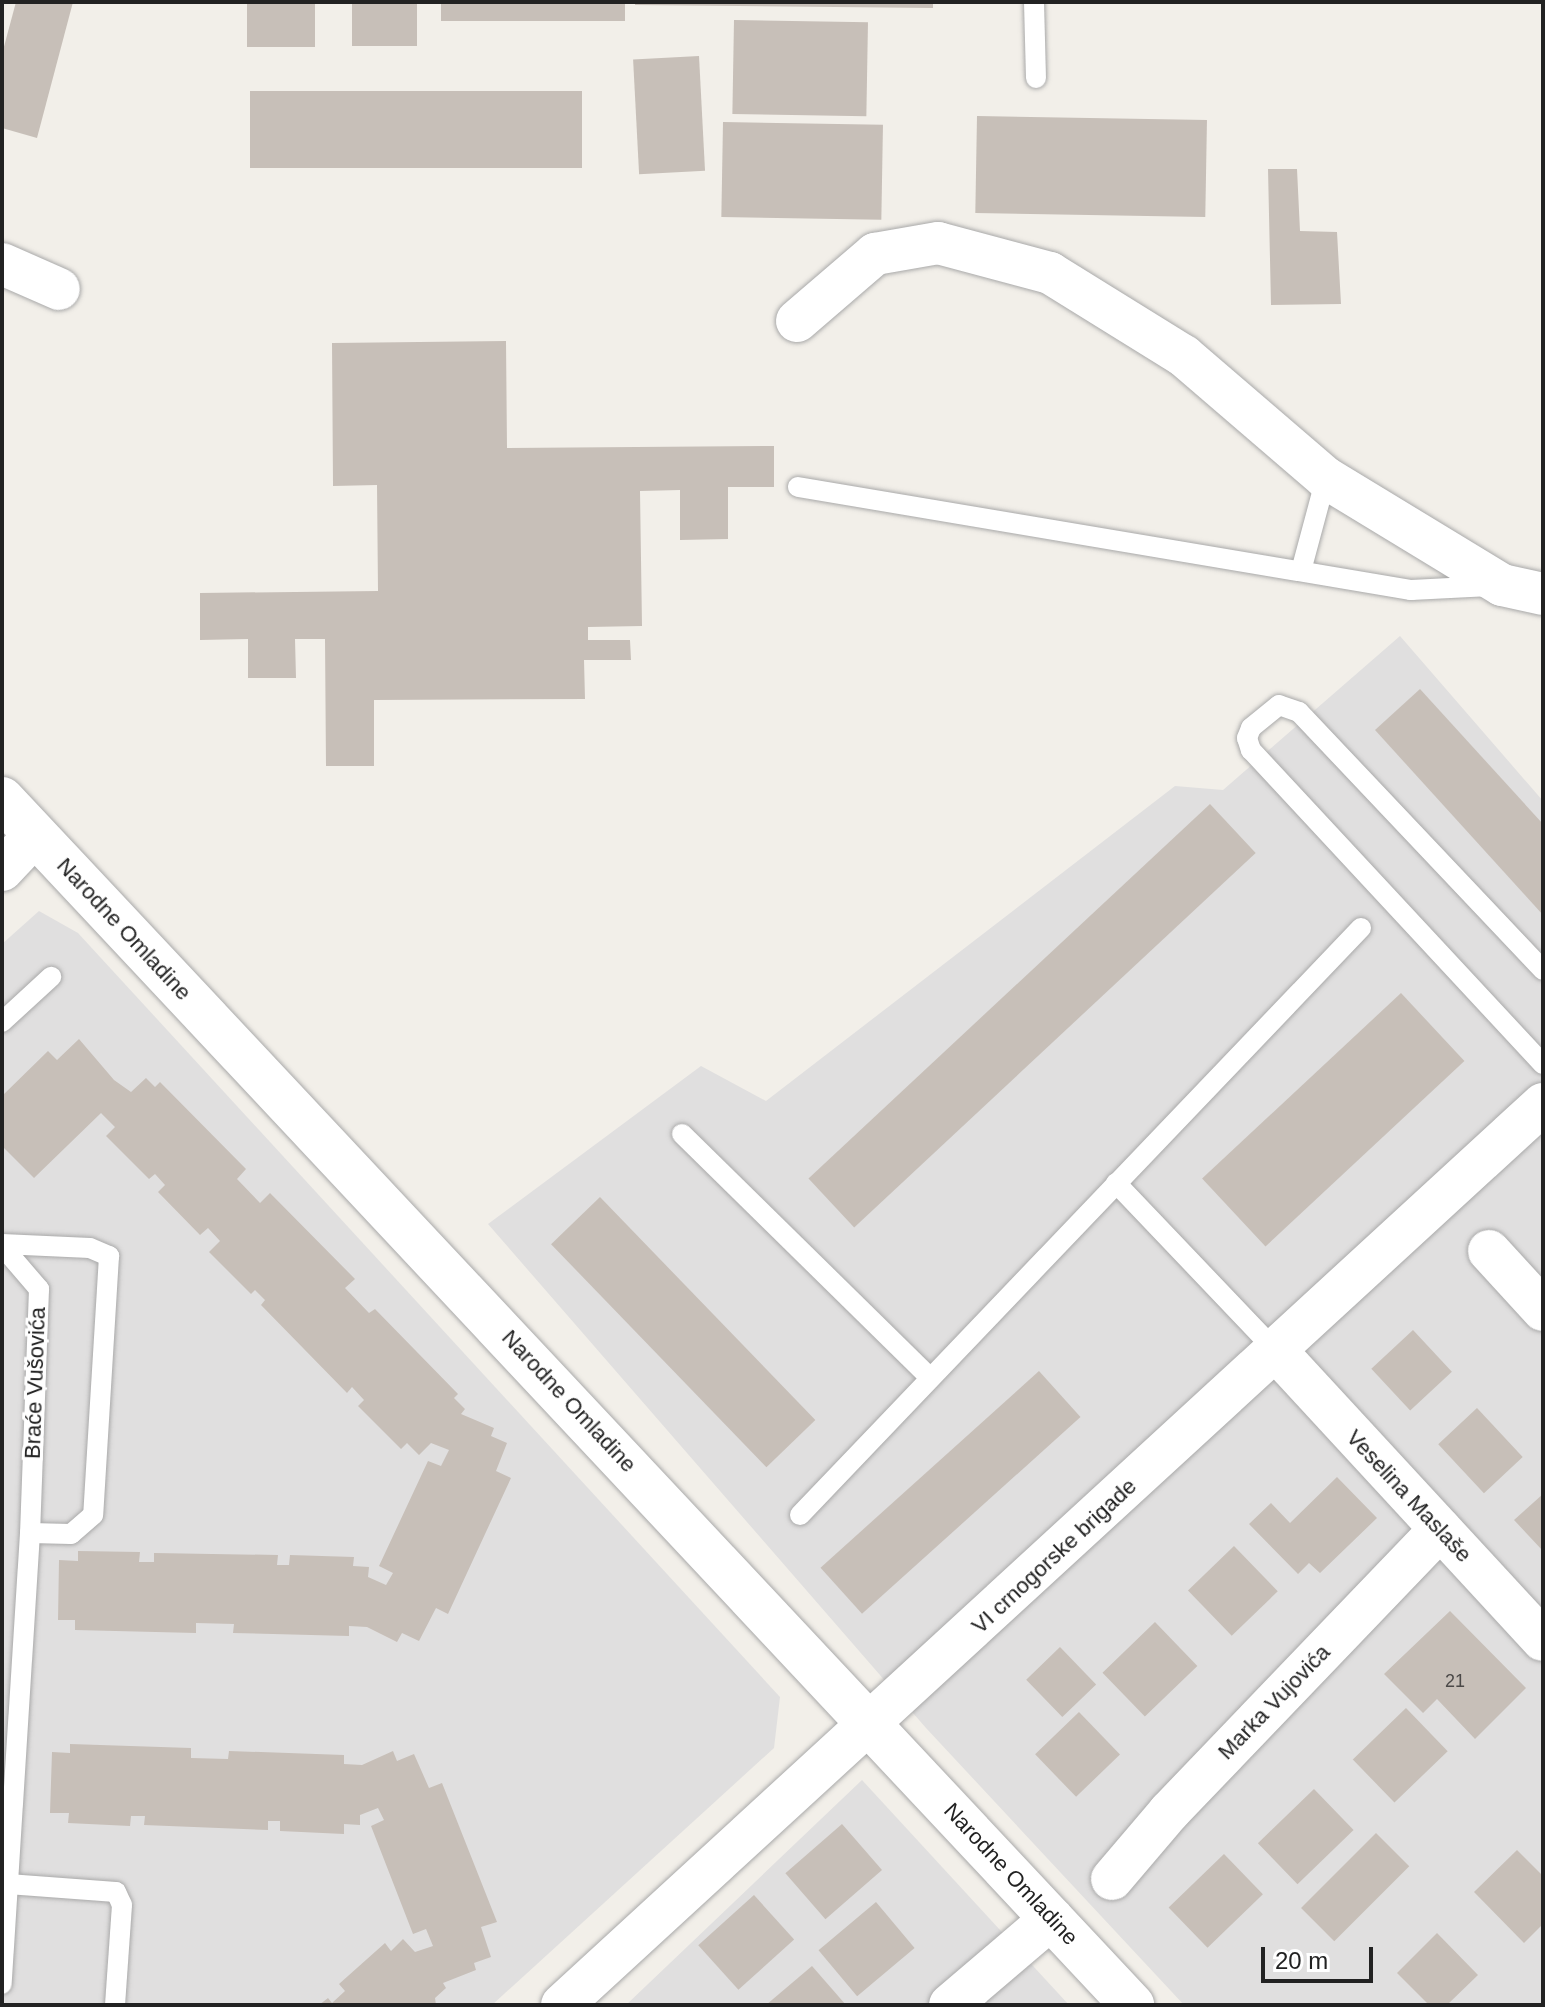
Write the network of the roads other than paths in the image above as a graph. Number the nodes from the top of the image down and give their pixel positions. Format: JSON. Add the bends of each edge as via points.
{"nodes":[{"id":1,"x":1034,"y":2,"type":"edge"},
{"id":2,"x":1036,"y":78,"type":"dead end"},
{"id":3,"x":2,"y":264,"type":"edge"},
{"id":4,"x":59,"y":289,"type":"dead end"},
{"id":5,"x":797,"y":321,"type":"dead end"},
{"id":6,"x":1326,"y":478,"type":"junction"},
{"id":7,"x":798,"y":487,"type":"dead end"},
{"id":8,"x":1301,"y":571,"type":"junction"},
{"id":9,"x":1502,"y":585,"type":"junction"},
{"id":10,"x":1543,"y":594,"type":"edge"},
{"id":11,"x":2,"y":799,"type":"edge"},
{"id":12,"x":35,"y":835,"type":"junction"},
{"id":13,"x":2,"y":870,"type":"edge"},
{"id":14,"x":1361,"y":928,"type":"dead end"},
{"id":15,"x":1543,"y":970,"type":"edge"},
{"id":16,"x":51,"y":977,"type":"dead end"},
{"id":17,"x":2,"y":1022,"type":"edge"},
{"id":18,"x":1543,"y":1064,"type":"edge"},
{"id":19,"x":1543,"y":1104,"type":"edge"},
{"id":20,"x":682,"y":1134,"type":"dead end"},
{"id":21,"x":1116,"y":1183,"type":"junction"},
{"id":22,"x":2,"y":1245,"type":"edge"},
{"id":23,"x":1489,"y":1251,"type":"dead end"},
{"id":24,"x":1543,"y":1310,"type":"edge"},
{"id":25,"x":1276,"y":1351,"type":"junction"},
{"id":26,"x":930,"y":1378,"type":"junction"},
{"id":27,"x":800,"y":1515,"type":"dead end"},
{"id":28,"x":1440,"y":1529,"type":"junction"},
{"id":29,"x":30,"y":1533,"type":"junction"},
{"id":30,"x":1543,"y":1640,"type":"edge"},
{"id":31,"x":873,"y":1724,"type":"junction"},
{"id":32,"x":1112,"y":1879,"type":"dead end"},
{"id":33,"x":8,"y":1884,"type":"junction"},
{"id":34,"x":1052,"y":1918,"type":"junction"},
{"id":35,"x":2,"y":1984,"type":"edge"},
{"id":36,"x":115,"y":2005,"type":"edge"},
{"id":37,"x":562,"y":2005,"type":"edge"},
{"id":38,"x":950,"y":2005,"type":"edge"},
{"id":39,"x":1132,"y":2005,"type":"edge"}],
"edges":[{"from":1,"to":2,"type":"lane"},
{"from":3,"to":4,"type":"street"},
{"from":5,"to":6,"type":"street","via":[[875,254],[938,243],[1050,273],[1184,356]]},
{"from":6,"to":8,"type":"lane"},
{"from":6,"to":9,"type":"street"},
{"from":7,"to":8,"type":"lane"},
{"from":8,"to":9,"type":"lane","via":[[1411,590]]},
{"from":9,"to":10,"type":"street"},
{"from":11,"to":12,"type":"street","name":"Narodne Omladine"},
{"from":12,"to":13,"type":"street"},
{"from":12,"to":31,"type":"street","name":"Narodne Omladine"},
{"from":14,"to":21,"type":"lane"},
{"from":15,"to":18,"type":"lane","via":[[1299,712],[1279,705],[1251,728],[1251,750]]},
{"from":16,"to":17,"type":"lane"},
{"from":19,"to":25,"type":"street","name":"VI crnogorske brigade"},
{"from":20,"to":26,"type":"lane"},
{"from":21,"to":25,"type":"lane"},
{"from":21,"to":26,"type":"lane"},
{"from":22,"to":29,"type":"lane","name":"Braće Vušovića","via":[[39,1289]]},
{"from":22,"to":29,"type":"lane","via":[[90,1248],[109,1256],[93,1515],[71,1534]]},
{"from":23,"to":24,"type":"street"},
{"from":25,"to":28,"type":"street","name":"Veselina Maslaše"},
{"from":25,"to":31,"type":"street","name":"VI crnogorske brigade"},
{"from":26,"to":27,"type":"lane"},
{"from":28,"to":30,"type":"street","name":"Veselina Maslaše"},
{"from":28,"to":32,"type":"street","name":"Marka Vujovića","via":[[1169,1812]]},
{"from":29,"to":33,"type":"lane","name":"Braće Vušovića"},
{"from":31,"to":34,"type":"street","name":"Narodne Omladine"},
{"from":31,"to":37,"type":"street","name":"VI crnogorske brigade"},
{"from":33,"to":35,"type":"lane","name":"Braće Vušovića"},
{"from":33,"to":36,"type":"lane","via":[[116,1892],[122,1905]]},
{"from":34,"to":38,"type":"street"},
{"from":34,"to":39,"type":"street","name":"Narodne Omladine"}]}
